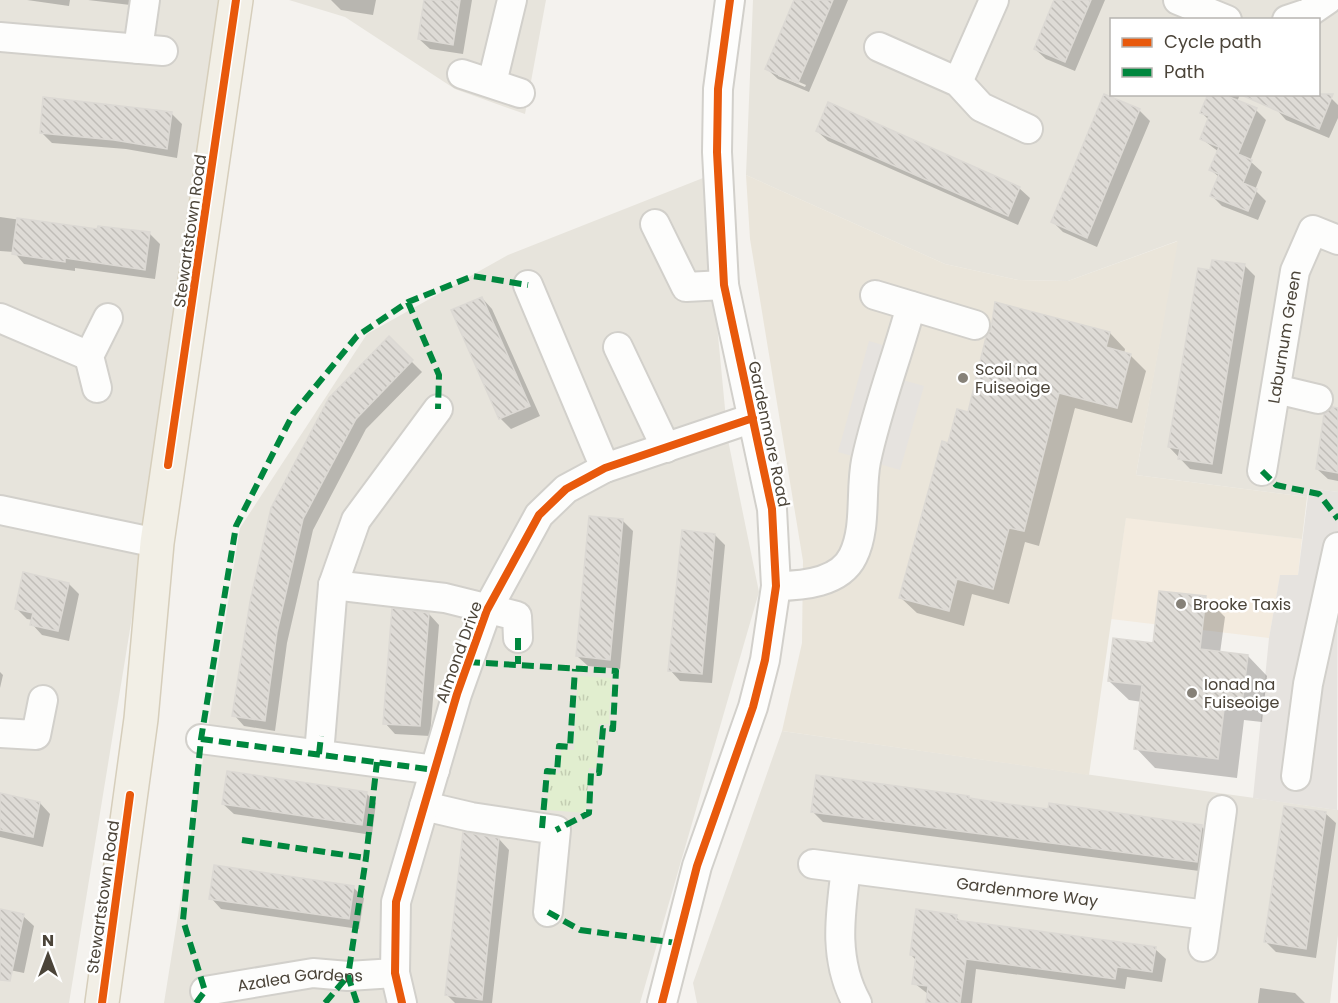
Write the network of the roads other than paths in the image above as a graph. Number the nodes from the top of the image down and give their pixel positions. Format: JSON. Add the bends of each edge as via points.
{"nodes":[{"id":1,"x":145,"y":0,"type":"edge"},
{"id":2,"x":236,"y":0,"type":"edge"},
{"id":3,"x":512,"y":0,"type":"edge"},
{"id":4,"x":730,"y":0,"type":"edge"},
{"id":5,"x":994,"y":0,"type":"edge"},
{"id":6,"x":1178,"y":0,"type":"edge"},
{"id":7,"x":1327,"y":0,"type":"edge"},
{"id":8,"x":1222,"y":18,"type":"edge"},
{"id":9,"x":1294,"y":18,"type":"edge"},
{"id":10,"x":0,"y":36,"type":"edge"},
{"id":11,"x":879,"y":47,"type":"dead end"},
{"id":12,"x":462,"y":74,"type":"dead end"},
{"id":13,"x":958,"y":82,"type":"junction"},
{"id":14,"x":492,"y":83,"type":"junction"},
{"id":15,"x":520,"y":93,"type":"dead end"},
{"id":16,"x":1028,"y":129,"type":"dead end"},
{"id":17,"x":655,"y":224,"type":"dead end"},
{"id":18,"x":1338,"y":240,"type":"edge"},
{"id":19,"x":528,"y":285,"type":"dead end"},
{"id":20,"x":724,"y":285,"type":"junction"},
{"id":21,"x":875,"y":295,"type":"dead end"},
{"id":22,"x":911,"y":306,"type":"junction"},
{"id":23,"x":0,"y":318,"type":"edge"},
{"id":24,"x":108,"y":318,"type":"dead end"},
{"id":25,"x":975,"y":326,"type":"dead end"},
{"id":26,"x":618,"y":348,"type":"dead end"},
{"id":27,"x":89,"y":356,"type":"junction"},
{"id":28,"x":97,"y":388,"type":"dead end"},
{"id":29,"x":1275,"y":389,"type":"junction"},
{"id":30,"x":1318,"y":399,"type":"dead end"},
{"id":31,"x":438,"y":409,"type":"dead end"},
{"id":32,"x":753,"y":418,"type":"junction"},
{"id":33,"x":666,"y":448,"type":"junction"},
{"id":34,"x":605,"y":468,"type":"junction"},
{"id":35,"x":1262,"y":471,"type":"dead end"},
{"id":36,"x":0,"y":510,"type":"edge"},
{"id":37,"x":157,"y":543,"type":"junction"},
{"id":38,"x":1338,"y":547,"type":"edge"},
{"id":39,"x":333,"y":585,"type":"junction"},
{"id":40,"x":776,"y":586,"type":"junction"},
{"id":41,"x":487,"y":610,"type":"junction"},
{"id":42,"x":1330,"y":635,"type":"edge"},
{"id":43,"x":518,"y":638,"type":"dead end"},
{"id":44,"x":43,"y":700,"type":"dead end"},
{"id":45,"x":0,"y":733,"type":"edge"},
{"id":46,"x":201,"y":739,"type":"dead end"},
{"id":47,"x":320,"y":745,"type":"junction"},
{"id":48,"x":435,"y":770,"type":"junction"},
{"id":49,"x":1296,"y":776,"type":"dead end"},
{"id":50,"x":424,"y":806,"type":"junction"},
{"id":51,"x":1222,"y":810,"type":"dead end"},
{"id":52,"x":813,"y":864,"type":"dead end"},
{"id":53,"x":846,"y":869,"type":"junction"},
{"id":54,"x":548,"y":912,"type":"dead end"},
{"id":55,"x":1207,"y":915,"type":"junction"},
{"id":56,"x":1203,"y":947,"type":"dead end"},
{"id":57,"x":395,"y":972,"type":"junction"},
{"id":58,"x":205,"y":991,"type":"dead end"},
{"id":59,"x":102,"y":1003,"type":"edge"},
{"id":60,"x":402,"y":1003,"type":"edge"},
{"id":61,"x":662,"y":1003,"type":"edge"},
{"id":62,"x":857,"y":1003,"type":"edge"}],
"edges":[{"from":1,"to":10,"type":"street","via":[[150,50]]},
{"from":2,"to":37,"type":"main road","name":"Stewartstown Road"},
{"from":3,"to":14,"type":"street"},
{"from":4,"to":20,"type":"street","name":"Gardenmore Road","via":[[718,89]]},
{"from":5,"to":13,"type":"street"},
{"from":6,"to":8,"type":"street"},
{"from":7,"to":9,"type":"street","via":[[1308,14]]},
{"from":11,"to":13,"type":"street"},
{"from":12,"to":14,"type":"street"},
{"from":13,"to":16,"type":"street","via":[[981,107]]},
{"from":14,"to":15,"type":"street"},
{"from":17,"to":20,"type":"street","via":[[686,287]]},
{"from":18,"to":29,"type":"street","name":"Laburnum Green","via":[[1313,230],[1296,271]]},
{"from":19,"to":34,"type":"street"},
{"from":20,"to":32,"type":"street","name":"Gardenmore Road"},
{"from":21,"to":22,"type":"street"},
{"from":22,"to":25,"type":"street"},
{"from":22,"to":40,"type":"street","via":[[866,462],[860,534],[853,558],[830,579]]},
{"from":23,"to":27,"type":"street"},
{"from":24,"to":27,"type":"street"},
{"from":26,"to":33,"type":"street"},
{"from":27,"to":28,"type":"street"},
{"from":29,"to":30,"type":"street"},
{"from":29,"to":35,"type":"street","name":"Laburnum Green"},
{"from":31,"to":39,"type":"street","via":[[356,520]]},
{"from":32,"to":33,"type":"street","name":"Almond Drive"},
{"from":32,"to":40,"type":"street","name":"Gardenmore Road","via":[[772,509]]},
{"from":33,"to":34,"type":"street","name":"Almond Drive"},
{"from":34,"to":41,"type":"street","name":"Almond Drive","via":[[566,489],[539,515]]},
{"from":36,"to":37,"type":"street"},
{"from":37,"to":59,"type":"main road","name":"Stewartstown Road","via":[[141,719]]},
{"from":38,"to":42,"type":"street"},
{"from":39,"to":41,"type":"street","name":"Almond Drive","via":[[445,598]]},
{"from":39,"to":47,"type":"street"},
{"from":40,"to":61,"type":"street","name":"Gardenmore Road","via":[[765,660],[753,707],[697,866]]},
{"from":41,"to":43,"type":"street","via":[[517,616]]},
{"from":41,"to":48,"type":"street","name":"Almond Drive"},
{"from":42,"to":49,"type":"street","via":[[1308,684]]},
{"from":44,"to":45,"type":"street","via":[[36,735]]},
{"from":46,"to":47,"type":"street"},
{"from":47,"to":48,"type":"street"},
{"from":48,"to":50,"type":"street","name":"Almond Drive"},
{"from":50,"to":54,"type":"street","via":[[556,830]]},
{"from":50,"to":57,"type":"street","name":"Almond Drive","via":[[396,902]]},
{"from":51,"to":55,"type":"street"},
{"from":52,"to":53,"type":"street","name":"Gardenmore Way"},
{"from":53,"to":55,"type":"street","name":"Gardenmore Way"},
{"from":53,"to":62,"type":"street","via":[[839,921],[840,950],[844,974]]},
{"from":55,"to":56,"type":"street"},
{"from":57,"to":58,"type":"street","name":"Azalea Gardens","via":[[348,976],[313,972]]},
{"from":57,"to":60,"type":"street","name":"Almond Drive"}]}
